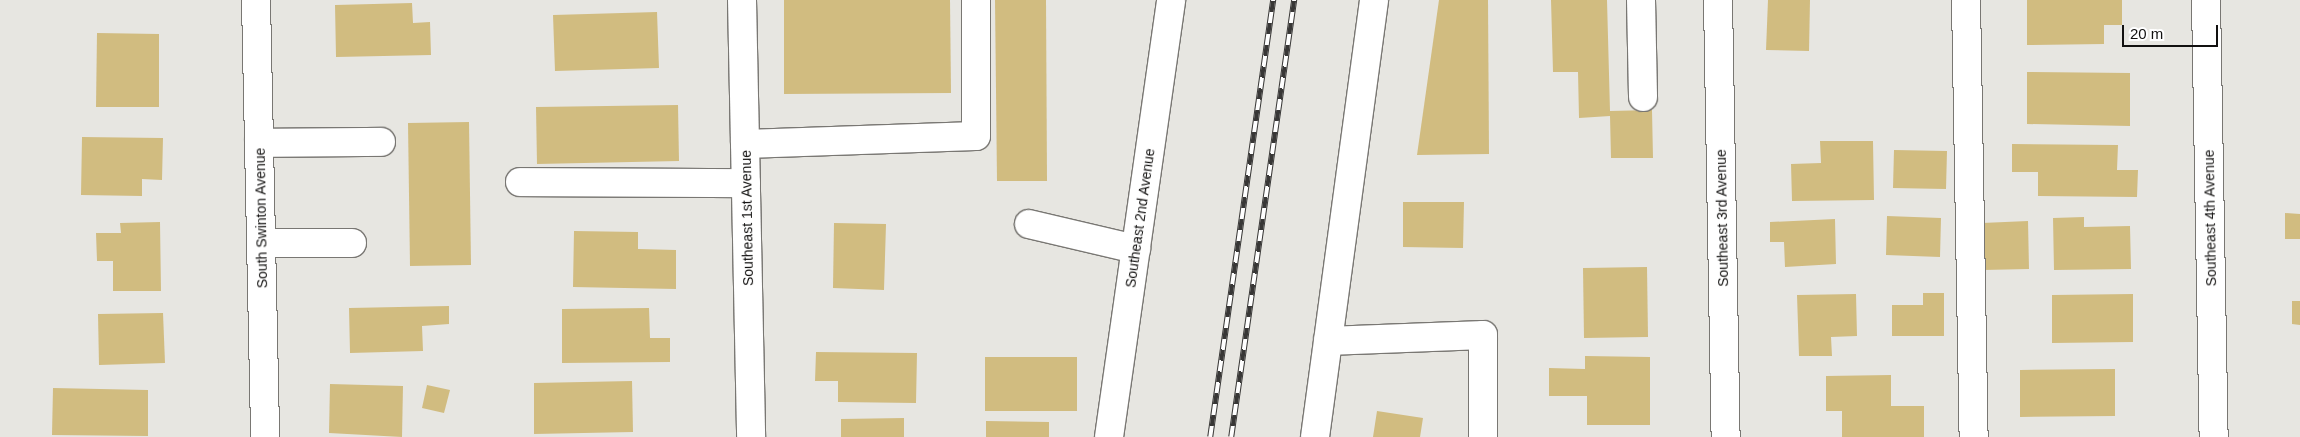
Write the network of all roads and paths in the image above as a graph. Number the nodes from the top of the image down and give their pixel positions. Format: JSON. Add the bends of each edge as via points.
{"nodes":[{"id":1,"x":256,"y":0,"type":"edge"},
{"id":2,"x":742,"y":0,"type":"edge"},
{"id":3,"x":976,"y":0,"type":"edge"},
{"id":4,"x":1171,"y":0,"type":"edge"},
{"id":5,"x":1374,"y":0,"type":"edge"},
{"id":6,"x":1641,"y":0,"type":"edge"},
{"id":7,"x":1718,"y":0,"type":"edge"},
{"id":8,"x":1966,"y":0,"type":"edge"},
{"id":9,"x":2206,"y":0,"type":"edge"},
{"id":10,"x":1643,"y":97,"type":"dead end"},
{"id":11,"x":381,"y":142,"type":"dead end"},
{"id":12,"x":259,"y":143,"type":"junction"},
{"id":13,"x":745,"y":144,"type":"junction"},
{"id":14,"x":520,"y":182,"type":"dead end"},
{"id":15,"x":746,"y":183,"type":"junction"},
{"id":16,"x":1029,"y":224,"type":"dead end"},
{"id":17,"x":261,"y":243,"type":"junction"},
{"id":18,"x":352,"y":243,"type":"dead end"},
{"id":19,"x":1136,"y":249,"type":"junction"},
{"id":20,"x":1328,"y":341,"type":"junction"},
{"id":21,"x":265,"y":437,"type":"edge"},
{"id":22,"x":751,"y":437,"type":"edge"},
{"id":23,"x":1109,"y":437,"type":"edge"},
{"id":24,"x":1315,"y":437,"type":"edge"},
{"id":25,"x":1483,"y":437,"type":"edge"},
{"id":26,"x":1726,"y":437,"type":"edge"},
{"id":27,"x":1974,"y":437,"type":"edge"},
{"id":28,"x":2214,"y":437,"type":"edge"}],
"edges":[{"from":1,"to":12,"type":"street","name":"South Swinton Avenue"},
{"from":2,"to":13,"type":"street","name":"Southeast 1st Avenue"},
{"from":3,"to":13,"type":"street","via":[[976,136]]},
{"from":4,"to":19,"type":"street","name":"Southeast 2nd Avenue"},
{"from":5,"to":20,"type":"street"},
{"from":6,"to":10,"type":"street"},
{"from":7,"to":26,"type":"street","name":"Southeast 3rd Avenue"},
{"from":8,"to":27,"type":"street"},
{"from":9,"to":28,"type":"street","name":"Southeast 4th Avenue"},
{"from":11,"to":12,"type":"street"},
{"from":12,"to":17,"type":"street","name":"South Swinton Avenue"},
{"from":13,"to":15,"type":"street","name":"Southeast 1st Avenue"},
{"from":14,"to":15,"type":"street"},
{"from":15,"to":22,"type":"street","name":"Southeast 1st Avenue"},
{"from":16,"to":19,"type":"street"},
{"from":17,"to":18,"type":"street"},
{"from":17,"to":21,"type":"street","name":"South Swinton Avenue"},
{"from":19,"to":23,"type":"street","name":"Southeast 2nd Avenue"},
{"from":20,"to":24,"type":"street"},
{"from":20,"to":25,"type":"street","via":[[1476,331],[1483,335]]}]}
